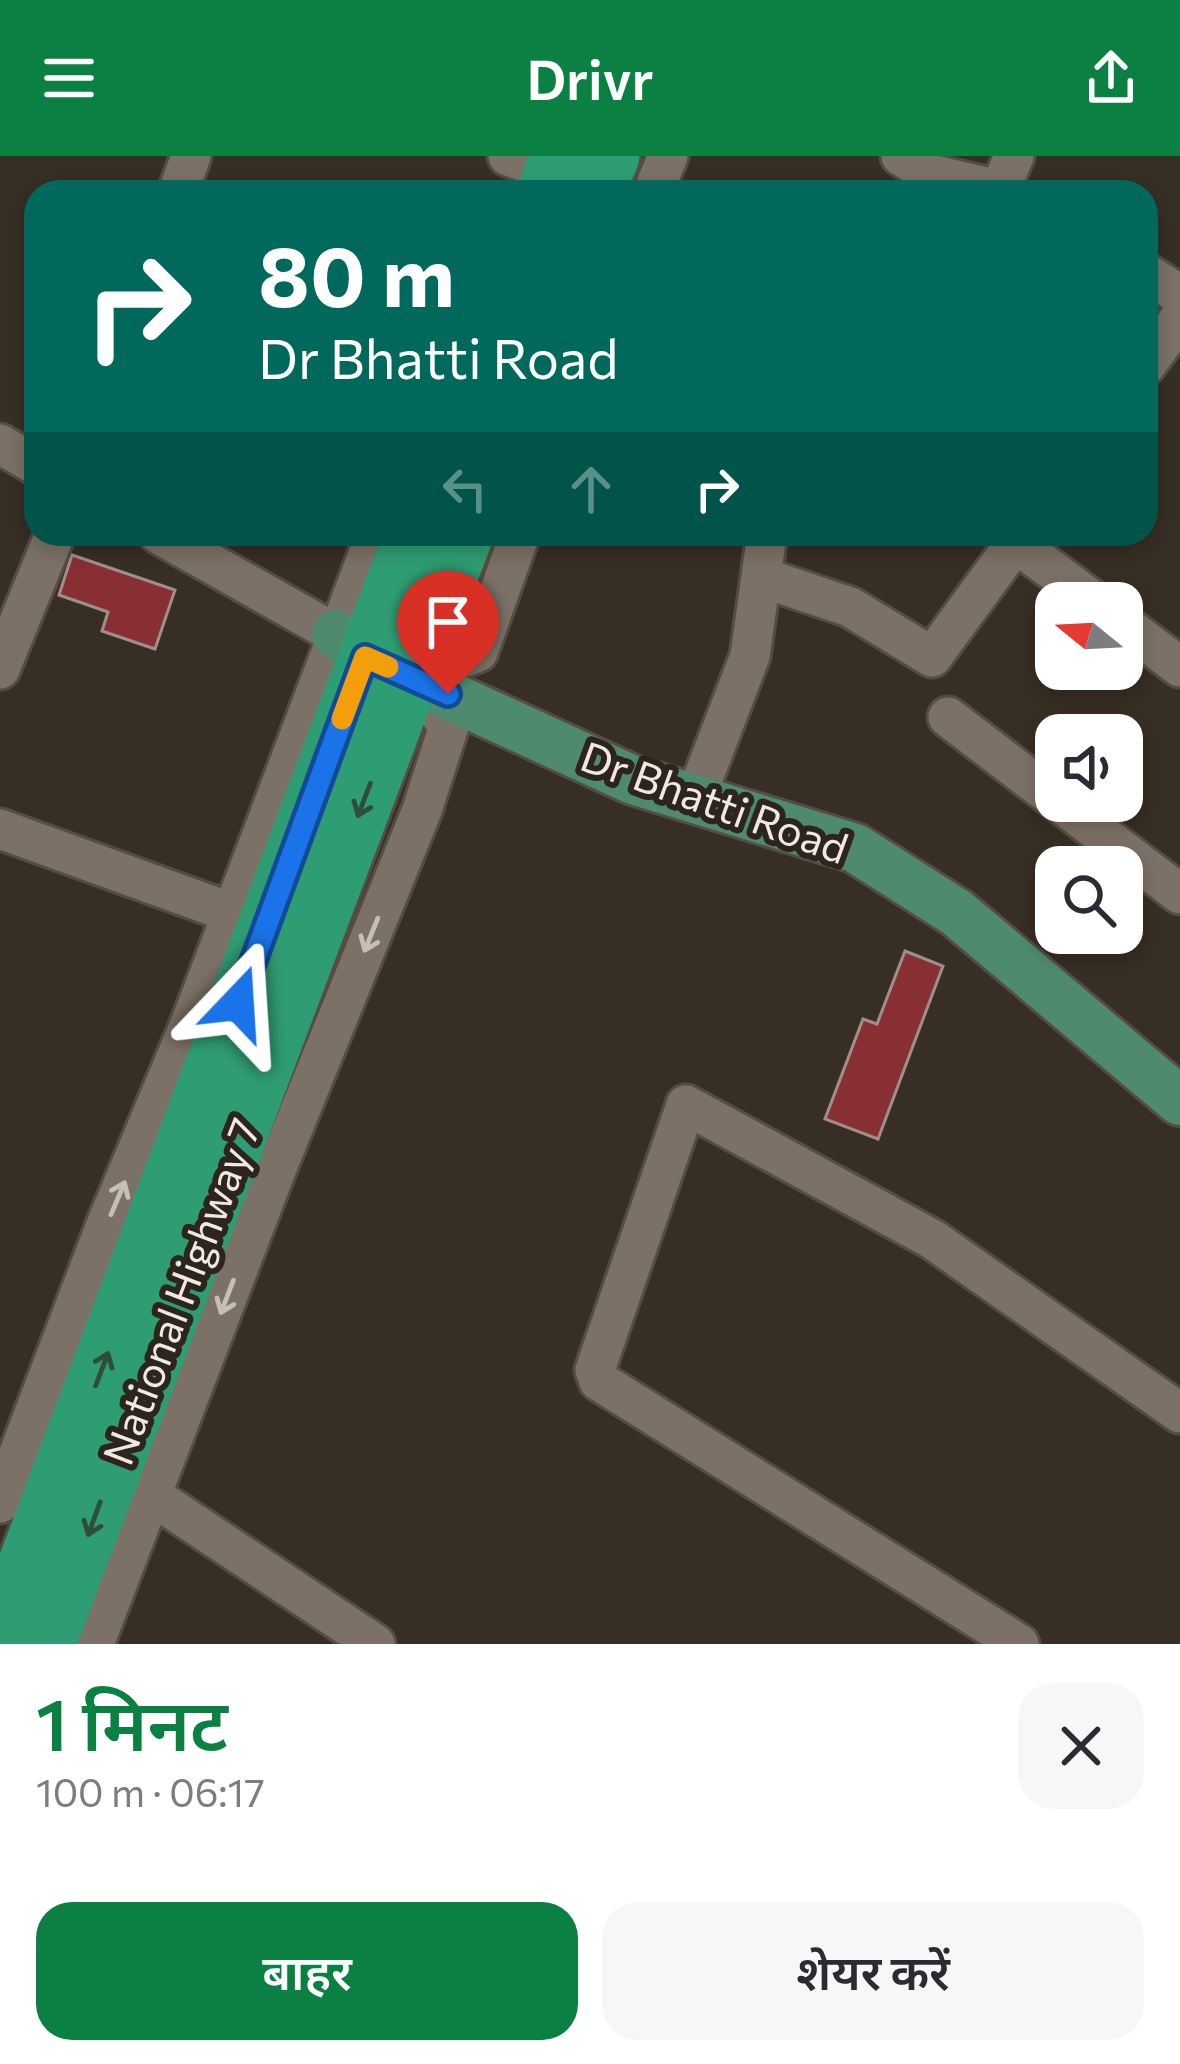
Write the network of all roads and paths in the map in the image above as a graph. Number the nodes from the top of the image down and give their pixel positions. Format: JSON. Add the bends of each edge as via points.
{"nodes":[{"id":1,"x":611,"y":156,"type":"edge"},
{"id":2,"x":908,"y":171,"type":"edge"},
{"id":3,"x":540,"y":172,"type":"edge"},
{"id":4,"x":1007,"y":179,"type":"edge"},
{"id":5,"x":1180,"y":318,"type":"edge"},
{"id":6,"x":1158,"y":348,"type":"edge"},
{"id":7,"x":50,"y":546,"type":"edge"},
{"id":8,"x":180,"y":546,"type":"edge"},
{"id":9,"x":375,"y":546,"type":"edge"},
{"id":10,"x":408,"y":546,"type":"edge"},
{"id":11,"x":456,"y":546,"type":"edge"},
{"id":12,"x":516,"y":546,"type":"edge"},
{"id":13,"x":765,"y":546,"type":"edge"},
{"id":14,"x":1013,"y":546,"type":"edge"},
{"id":15,"x":1028,"y":546,"type":"edge"},
{"id":16,"x":761,"y":577,"type":"junction"},
{"id":17,"x":1071,"y":582,"type":"edge"},
{"id":18,"x":1143,"y":639,"type":"edge"},
{"id":19,"x":370,"y":656,"type":"junction"},
{"id":20,"x":1180,"y":667,"type":"edge"},
{"id":21,"x":0,"y":669,"type":"edge"},
{"id":22,"x":947,"y":717,"type":"dead end"},
{"id":23,"x":695,"y":799,"type":"junction"},
{"id":24,"x":0,"y":829,"type":"edge"},
{"id":25,"x":1180,"y":895,"type":"edge"},
{"id":26,"x":232,"y":913,"type":"junction"},
{"id":27,"x":1180,"y":1101,"type":"edge"},
{"id":28,"x":1180,"y":1413,"type":"edge"},
{"id":29,"x":152,"y":1496,"type":"junction"},
{"id":30,"x":0,"y":1503,"type":"edge"},
{"id":31,"x":0,"y":1635,"type":"edge"},
{"id":32,"x":47,"y":1644,"type":"edge"},
{"id":33,"x":94,"y":1644,"type":"edge"},
{"id":34,"x":375,"y":1644,"type":"edge"},
{"id":35,"x":1018,"y":1644,"type":"edge"}],
"edges":[{"from":1,"to":3,"type":"highway"},
{"from":2,"to":4,"type":"street"},
{"from":5,"to":6,"type":"street"},
{"from":7,"to":21,"type":"street"},
{"from":8,"to":19,"type":"street"},
{"from":9,"to":19,"type":"street"},
{"from":10,"to":19,"type":"highway"},
{"from":11,"to":19,"type":"highway","name":"National Highway 7"},
{"from":12,"to":19,"type":"street","via":[[478,652]]},
{"from":13,"to":16,"type":"street"},
{"from":14,"to":16,"type":"street","via":[[932,657],[850,607]]},
{"from":15,"to":17,"type":"street"},
{"from":16,"to":23,"type":"street","via":[[750,656]]},
{"from":18,"to":20,"type":"street"},
{"from":19,"to":23,"type":"main road","name":"Dr Bhatti Road","via":[[633,780]]},
{"from":19,"to":26,"type":"street"},
{"from":19,"to":29,"type":"street","one_way":true,"via":[[448,726]]},
{"from":31,"to":19,"type":"highway","one_way":true},
{"from":19,"to":32,"type":"highway","name":"National Highway 7","one_way":true},
{"from":22,"to":25,"type":"street"},
{"from":23,"to":27,"type":"main road","name":"Dr Bhatti Road","via":[[855,848],[957,913]]},
{"from":24,"to":26,"type":"street"},
{"from":30,"to":26,"type":"street","one_way":true},
{"from":28,"to":35,"type":"street","via":[[932,1239],[686,1106],[595,1370],[599,1381]]},
{"from":29,"to":33,"type":"street"},
{"from":29,"to":34,"type":"street"}]}
